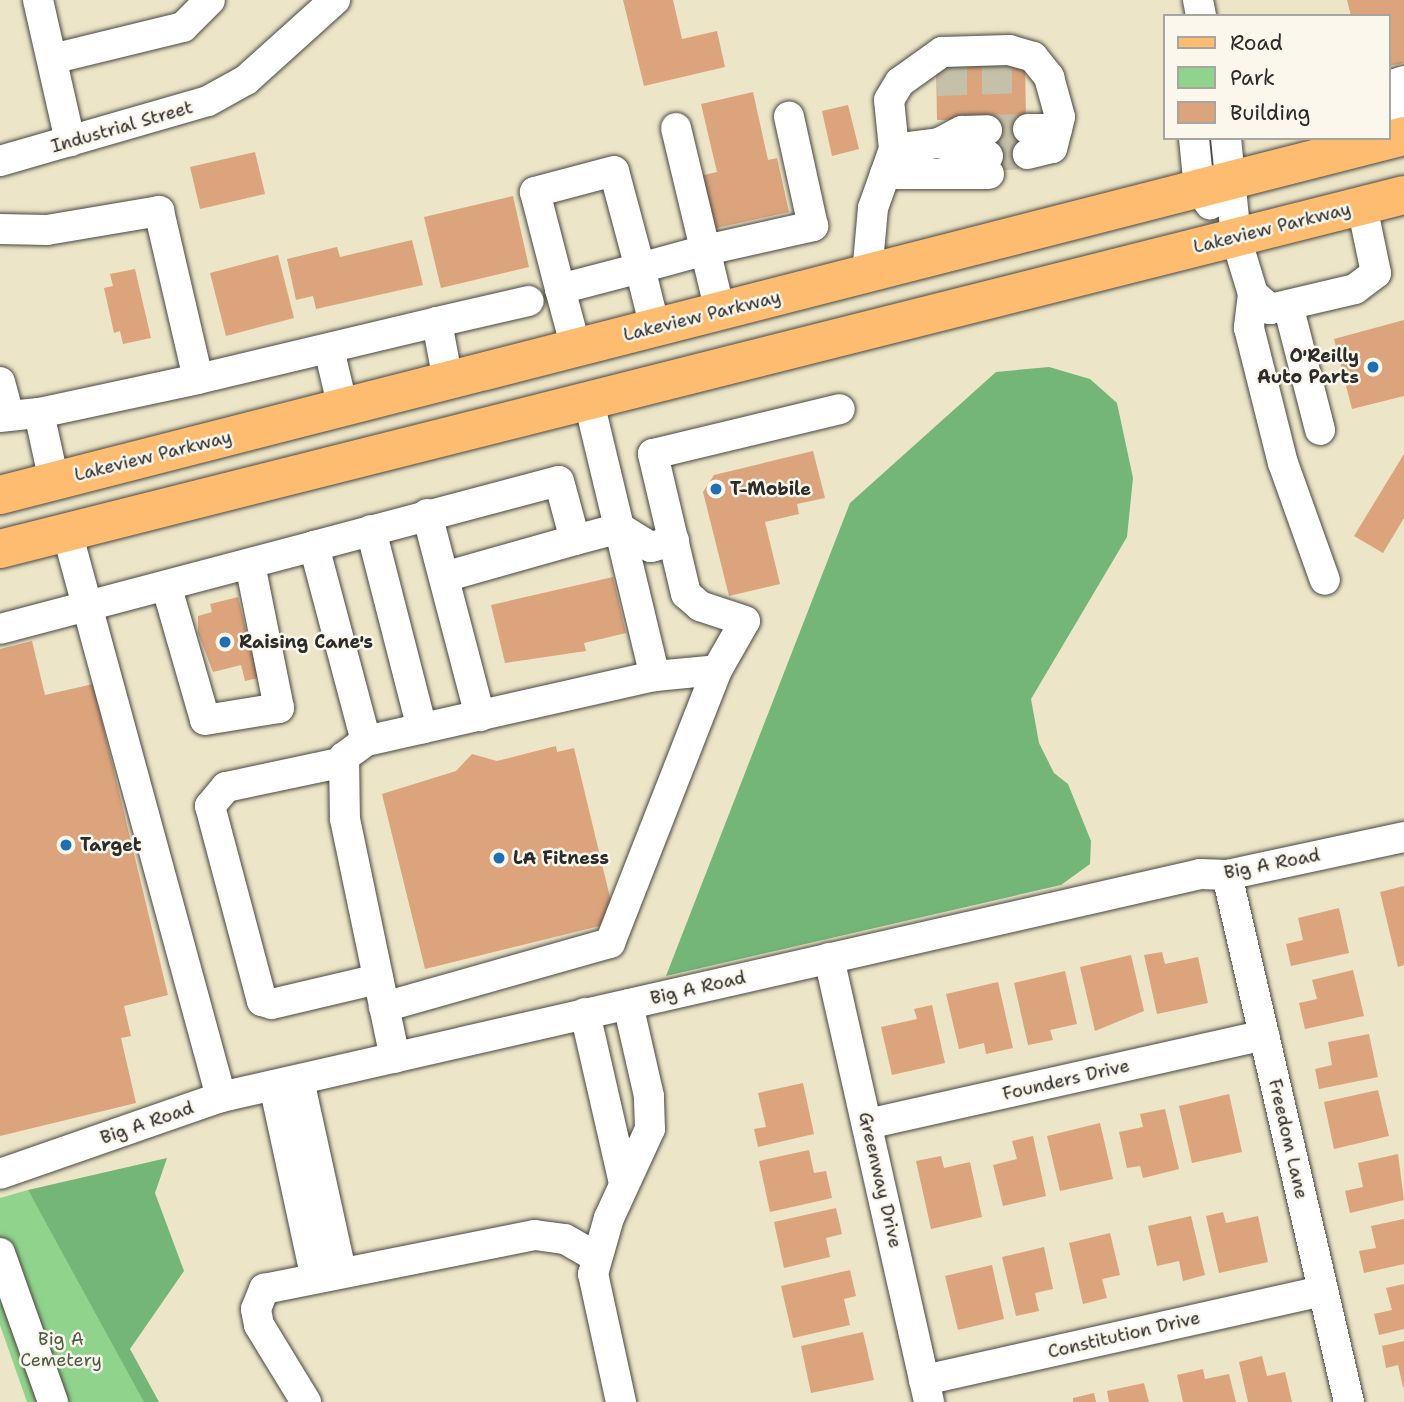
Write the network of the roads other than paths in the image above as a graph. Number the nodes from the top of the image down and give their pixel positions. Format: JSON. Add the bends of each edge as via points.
{"nodes":[{"id":1,"x":38,"y":0,"type":"edge"},
{"id":2,"x":210,"y":0,"type":"edge"},
{"id":3,"x":335,"y":0,"type":"edge"},
{"id":4,"x":52,"y":59,"type":"junction"},
{"id":5,"x":937,"y":81,"type":"tunnel mouth"},
{"id":6,"x":900,"y":82,"type":"junction"},
{"id":7,"x":1404,"y":82,"type":"edge"},
{"id":8,"x":789,"y":117,"type":"dead end"},
{"id":9,"x":1404,"y":118,"type":"edge"},
{"id":10,"x":676,"y":128,"type":"dead end"},
{"id":11,"x":1195,"y":140,"type":"edge"},
{"id":12,"x":1226,"y":140,"type":"edge"},
{"id":13,"x":1389,"y":140,"type":"edge"},
{"id":14,"x":71,"y":141,"type":"junction"},
{"id":15,"x":1038,"y":145,"type":"dead end"},
{"id":16,"x":0,"y":160,"type":"edge"},
{"id":17,"x":889,"y":162,"type":"junction"},
{"id":18,"x":1215,"y":185,"type":"junction"},
{"id":19,"x":1404,"y":195,"type":"edge"},
{"id":20,"x":1362,"y":206,"type":"junction"},
{"id":21,"x":0,"y":229,"type":"edge"},
{"id":22,"x":1236,"y":238,"type":"junction"},
{"id":23,"x":706,"y":250,"type":"junction"},
{"id":24,"x":640,"y":268,"type":"junction"},
{"id":25,"x":867,"y":274,"type":"junction"},
{"id":26,"x":560,"y":289,"type":"junction"},
{"id":27,"x":1253,"y":294,"type":"junction"},
{"id":28,"x":529,"y":301,"type":"dead end"},
{"id":29,"x":1288,"y":304,"type":"junction"},
{"id":30,"x":720,"y":311,"type":"junction"},
{"id":31,"x":437,"y":322,"type":"junction"},
{"id":32,"x":655,"y":328,"type":"junction"},
{"id":33,"x":576,"y":348,"type":"junction"},
{"id":34,"x":329,"y":349,"type":"junction"},
{"id":35,"x":198,"y":379,"type":"junction"},
{"id":36,"x":448,"y":381,"type":"junction"},
{"id":37,"x":0,"y":382,"type":"edge"},
{"id":38,"x":589,"y":402,"type":"junction"},
{"id":39,"x":343,"y":408,"type":"junction"},
{"id":40,"x":840,"y":410,"type":"dead end"},
{"id":41,"x":39,"y":413,"type":"junction"},
{"id":42,"x":4,"y":416,"type":"edge"},
{"id":43,"x":1320,"y":430,"type":"dead end"},
{"id":44,"x":54,"y":481,"type":"junction"},
{"id":45,"x":0,"y":495,"type":"edge"},
{"id":46,"x":427,"y":514,"type":"junction"},
{"id":47,"x":620,"y":528,"type":"junction"},
{"id":48,"x":371,"y":530,"type":"junction"},
{"id":49,"x":67,"y":532,"type":"junction"},
{"id":50,"x":575,"y":540,"type":"junction"},
{"id":51,"x":674,"y":541,"type":"junction"},
{"id":52,"x":314,"y":546,"type":"junction"},
{"id":53,"x":0,"y":549,"type":"edge"},
{"id":54,"x":250,"y":564,"type":"junction"},
{"id":55,"x":443,"y":577,"type":"junction"},
{"id":56,"x":1325,"y":580,"type":"dead end"},
{"id":57,"x":167,"y":588,"type":"junction"},
{"id":58,"x":92,"y":607,"type":"junction"},
{"id":59,"x":0,"y":629,"type":"edge"},
{"id":60,"x":717,"y":670,"type":"junction"},
{"id":61,"x":655,"y":676,"type":"junction"},
{"id":62,"x":480,"y":716,"type":"junction"},
{"id":63,"x":422,"y":729,"type":"junction"},
{"id":64,"x":366,"y":741,"type":"junction"},
{"id":65,"x":344,"y":762,"type":"junction"},
{"id":66,"x":1404,"y":837,"type":"edge"},
{"id":67,"x":1227,"y":875,"type":"junction"},
{"id":68,"x":829,"y":958,"type":"junction"},
{"id":69,"x":381,"y":993,"type":"junction"},
{"id":70,"x":628,"y":1004,"type":"junction"},
{"id":71,"x":586,"y":1013,"type":"junction"},
{"id":72,"x":1264,"y":1035,"type":"junction"},
{"id":73,"x":394,"y":1058,"type":"junction"},
{"id":74,"x":287,"y":1082,"type":"junction"},
{"id":75,"x":221,"y":1097,"type":"junction"},
{"id":76,"x":867,"y":1124,"type":"junction"},
{"id":77,"x":0,"y":1174,"type":"edge"},
{"id":78,"x":624,"y":1183,"type":"junction"},
{"id":79,"x":0,"y":1253,"type":"edge"},
{"id":80,"x":594,"y":1256,"type":"junction"},
{"id":81,"x":328,"y":1272,"type":"junction"},
{"id":82,"x":1323,"y":1290,"type":"junction"},
{"id":83,"x":927,"y":1391,"type":"edge"},
{"id":84,"x":53,"y":1402,"type":"edge"},
{"id":85,"x":306,"y":1402,"type":"edge"},
{"id":86,"x":621,"y":1402,"type":"edge"},
{"id":87,"x":1349,"y":1402,"type":"edge"}],
"edges":[{"from":1,"to":4,"type":"street"},
{"from":2,"to":4,"type":"street","via":[[183,27]]},
{"from":3,"to":14,"type":"street","name":"Industrial Street","via":[[225,93],[185,111]]},
{"from":4,"to":14,"type":"street"},
{"from":5,"to":6,"type":"street"},
{"from":6,"to":15,"type":"street","via":[[942,52],[1009,50],[1033,57],[1037,77],[1060,117]]},
{"from":6,"to":17,"type":"street","via":[[889,100]]},
{"from":7,"to":9,"type":"street","via":[[1395,84]]},
{"from":8,"to":23,"type":"street","via":[[813,226]]},
{"from":10,"to":23,"type":"street"},
{"from":11,"to":18,"type":"street"},
{"from":12,"to":18,"type":"street"},
{"from":13,"to":18,"type":"main road","name":"Lakeview Parkway"},
{"from":14,"to":16,"type":"street","name":"Industrial Street"},
{"from":17,"to":17,"type":"street","via":[[962,131],[988,150]]},
{"from":17,"to":25,"type":"street","via":[[873,208]]},
{"from":18,"to":22,"type":"street"},
{"from":18,"to":25,"type":"main road","name":"Lakeview Parkway"},
{"from":19,"to":20,"type":"main road","name":"Lakeview Parkway"},
{"from":20,"to":22,"type":"main road","name":"Lakeview Parkway"},
{"from":20,"to":29,"type":"street","via":[[1376,273],[1356,289]]},
{"from":21,"to":35,"type":"street","via":[[47,230],[159,211]]},
{"from":22,"to":27,"type":"street"},
{"from":22,"to":38,"type":"main road","name":"Lakeview Parkway"},
{"from":23,"to":24,"type":"street"},
{"from":23,"to":30,"type":"street"},
{"from":24,"to":26,"type":"street"},
{"from":24,"to":26,"type":"street","via":[[614,171],[535,192]]},
{"from":24,"to":32,"type":"street"},
{"from":25,"to":30,"type":"main road","name":"Lakeview Parkway"},
{"from":26,"to":33,"type":"street"},
{"from":27,"to":29,"type":"street","via":[[1270,309]]},
{"from":27,"to":56,"type":"street","via":[[1250,328],[1283,463]]},
{"from":28,"to":31,"type":"street"},
{"from":29,"to":43,"type":"street"},
{"from":30,"to":32,"type":"main road","name":"Lakeview Parkway"},
{"from":31,"to":34,"type":"street"},
{"from":31,"to":36,"type":"street"},
{"from":32,"to":33,"type":"main road","name":"Lakeview Parkway"},
{"from":33,"to":36,"type":"main road","name":"Lakeview Parkway"},
{"from":33,"to":38,"type":"main road"},
{"from":34,"to":35,"type":"street"},
{"from":34,"to":39,"type":"street"},
{"from":35,"to":41,"type":"street"},
{"from":36,"to":39,"type":"main road","name":"Lakeview Parkway"},
{"from":37,"to":42,"type":"street"},
{"from":38,"to":47,"type":"street"},
{"from":38,"to":49,"type":"main road","name":"Lakeview Parkway"},
{"from":39,"to":44,"type":"main road","name":"Lakeview Parkway"},
{"from":40,"to":51,"type":"street","via":[[653,454]]},
{"from":41,"to":42,"type":"street"},
{"from":41,"to":44,"type":"street"},
{"from":44,"to":45,"type":"main road","name":"Lakeview Parkway"},
{"from":44,"to":49,"type":"main road"},
{"from":46,"to":48,"type":"street"},
{"from":46,"to":50,"type":"street","via":[[559,481]]},
{"from":46,"to":55,"type":"street"},
{"from":47,"to":50,"type":"street"},
{"from":47,"to":51,"type":"street","via":[[651,547]]},
{"from":47,"to":61,"type":"street"},
{"from":48,"to":52,"type":"street"},
{"from":48,"to":63,"type":"street"},
{"from":49,"to":53,"type":"main road","name":"Lakeview Parkway"},
{"from":49,"to":58,"type":"street"},
{"from":50,"to":55,"type":"street"},
{"from":51,"to":60,"type":"street","via":[[686,594],[700,606],[745,621]]},
{"from":52,"to":54,"type":"street"},
{"from":52,"to":64,"type":"street"},
{"from":54,"to":57,"type":"street"},
{"from":54,"to":57,"type":"street","via":[[279,708],[205,720]]},
{"from":55,"to":62,"type":"street"},
{"from":57,"to":58,"type":"street"},
{"from":58,"to":59,"type":"street"},
{"from":58,"to":75,"type":"street"},
{"from":60,"to":61,"type":"street"},
{"from":60,"to":69,"type":"street","via":[[610,943]]},
{"from":61,"to":62,"type":"street"},
{"from":62,"to":63,"type":"street"},
{"from":63,"to":64,"type":"street"},
{"from":64,"to":65,"type":"street"},
{"from":65,"to":69,"type":"street","via":[[345,819]]},
{"from":65,"to":69,"type":"street","via":[[226,788],[210,806],[262,1001],[272,1004]]},
{"from":66,"to":67,"type":"street","name":"Big A Road"},
{"from":67,"to":68,"type":"street","name":"Big A Road","via":[[1200,874]]},
{"from":67,"to":72,"type":"street","name":"Freedom Lane"},
{"from":68,"to":70,"type":"street","name":"Big A Road"},
{"from":68,"to":76,"type":"street","name":"Greenway Drive"},
{"from":69,"to":73,"type":"street"},
{"from":70,"to":71,"type":"street","name":"Big A Road"},
{"from":70,"to":78,"type":"street","via":[[650,1122],[646,1145]]},
{"from":71,"to":73,"type":"street","name":"Big A Road"},
{"from":71,"to":78,"type":"street"},
{"from":72,"to":76,"type":"street","name":"Founders Drive"},
{"from":72,"to":82,"type":"street","name":"Freedom Lane"},
{"from":73,"to":74,"type":"street","name":"Big A Road"},
{"from":74,"to":75,"type":"street","name":"Big A Road"},
{"from":74,"to":81,"type":"street"},
{"from":75,"to":77,"type":"street","name":"Big A Road"},
{"from":76,"to":83,"type":"street","name":"Greenway Drive"},
{"from":78,"to":80,"type":"street"},
{"from":79,"to":84,"type":"street"},
{"from":80,"to":81,"type":"street","via":[[548,1234]]},
{"from":80,"to":86,"type":"street"},
{"from":81,"to":85,"type":"street","via":[[264,1289],[256,1309],[259,1325]]},
{"from":82,"to":83,"type":"street","name":"Constitution Drive"},
{"from":82,"to":87,"type":"street","name":"Freedom Lane"}]}
